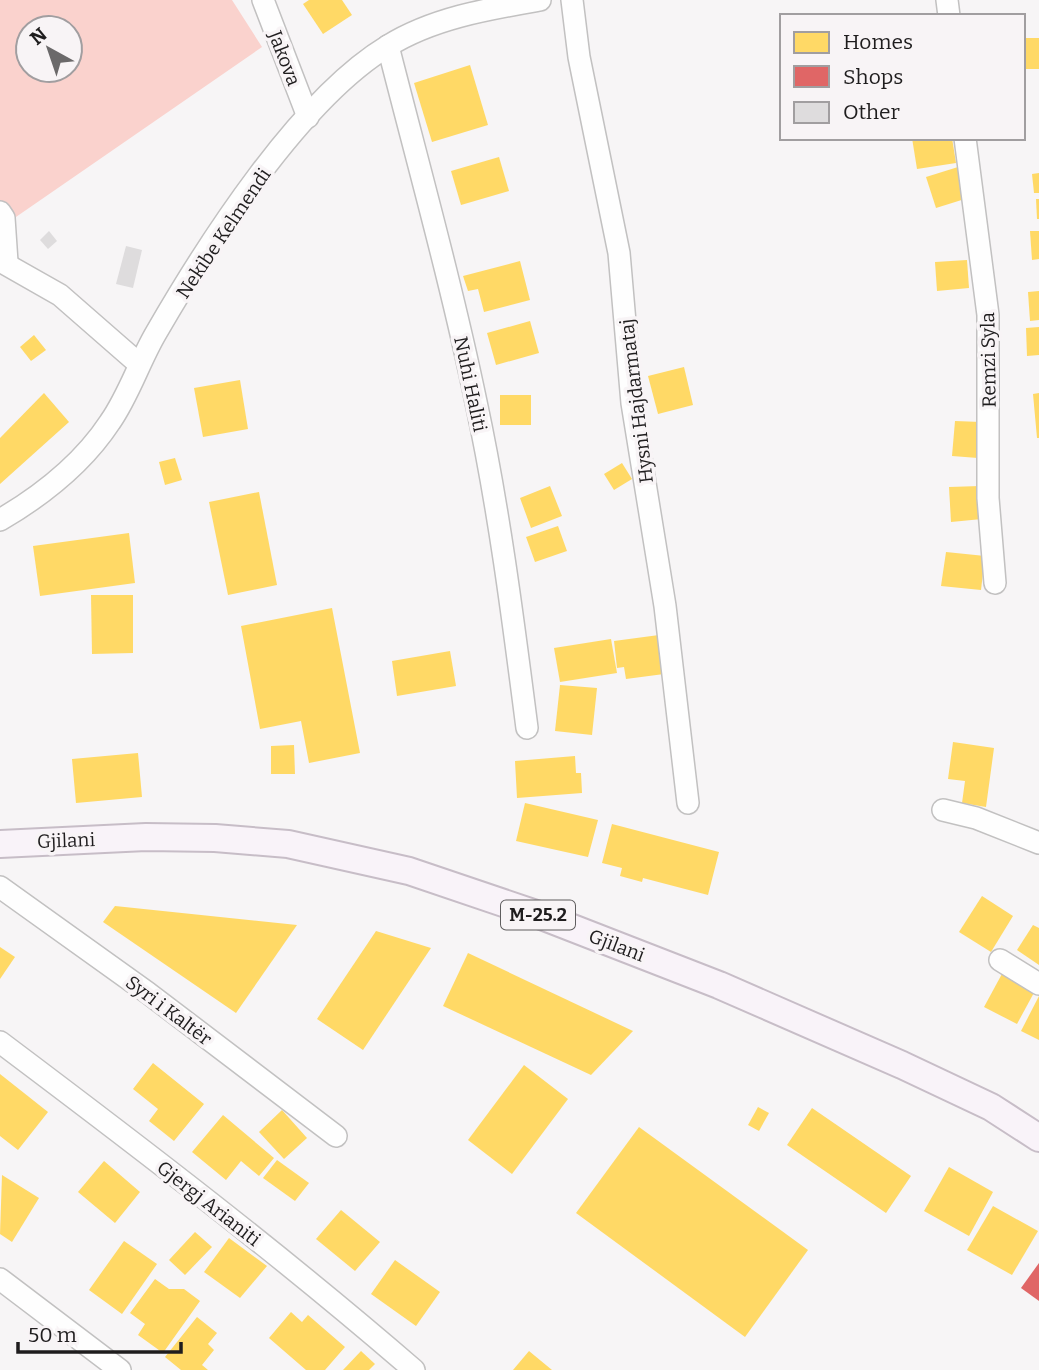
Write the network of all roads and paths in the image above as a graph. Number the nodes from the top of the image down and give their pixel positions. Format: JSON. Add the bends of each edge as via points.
{"nodes":[{"id":1,"x":262,"y":0,"type":"edge"},
{"id":2,"x":540,"y":0,"type":"edge"},
{"id":3,"x":572,"y":0,"type":"edge"},
{"id":4,"x":388,"y":46,"type":"junction"},
{"id":5,"x":308,"y":117,"type":"junction"},
{"id":6,"x":965,"y":140,"type":"edge"},
{"id":7,"x":0,"y":212,"type":"edge"},
{"id":8,"x":3,"y":262,"type":"edge"},
{"id":9,"x":139,"y":364,"type":"junction"},
{"id":10,"x":0,"y":520,"type":"edge"},
{"id":11,"x":995,"y":583,"type":"dead end"},
{"id":12,"x":527,"y":728,"type":"dead end"},
{"id":13,"x":688,"y":803,"type":"dead end"},
{"id":14,"x":943,"y":810,"type":"dead end"},
{"id":15,"x":1039,"y":843,"type":"edge"},
{"id":16,"x":0,"y":844,"type":"edge"},
{"id":17,"x":0,"y":887,"type":"edge"},
{"id":18,"x":1000,"y":960,"type":"dead end"},
{"id":19,"x":1039,"y":984,"type":"edge"},
{"id":20,"x":0,"y":1042,"type":"edge"},
{"id":21,"x":336,"y":1136,"type":"dead end"},
{"id":22,"x":1039,"y":1138,"type":"edge"},
{"id":23,"x":0,"y":1279,"type":"edge"},
{"id":24,"x":120,"y":1370,"type":"edge"},
{"id":25,"x":414,"y":1370,"type":"edge"}],
"edges":[{"from":1,"to":5,"type":"street","name":"Jakova"},
{"from":2,"to":4,"type":"street","name":"Nekibe Kelmendi","via":[[455,18]]},
{"from":3,"to":13,"type":"street","name":"Hysni Hajdarmataj","via":[[579,57],[619,253],[632,402],[665,606]]},
{"from":4,"to":5,"type":"street","name":"Nekibe Kelmendi","via":[[336,87]]},
{"from":4,"to":12,"type":"street","name":"Nuhi Haliti","via":[[476,403]]},
{"from":5,"to":9,"type":"street","name":"Nekibe Kelmendi","via":[[246,193]]},
{"from":6,"to":11,"type":"street","name":"Remzi Syla","via":[[988,315],[988,498]]},
{"from":7,"to":8,"type":"street","via":[[4,218]]},
{"from":8,"to":9,"type":"street","via":[[60,295]]},
{"from":9,"to":10,"type":"street","name":"Nekibe Kelmendi","via":[[110,423],[49,487]]},
{"from":14,"to":15,"type":"street"},
{"from":16,"to":22,"type":"main road","name":"Gjilani","number":"M-25.2","via":[[215,838],[288,844],[409,871],[719,985],[990,1107]]},
{"from":17,"to":21,"type":"street","name":"Syri i Kaltër"},
{"from":18,"to":19,"type":"street"},
{"from":20,"to":25,"type":"street","name":"Gjergj Arianiti","via":[[315,1286]]},
{"from":23,"to":24,"type":"street"}]}
